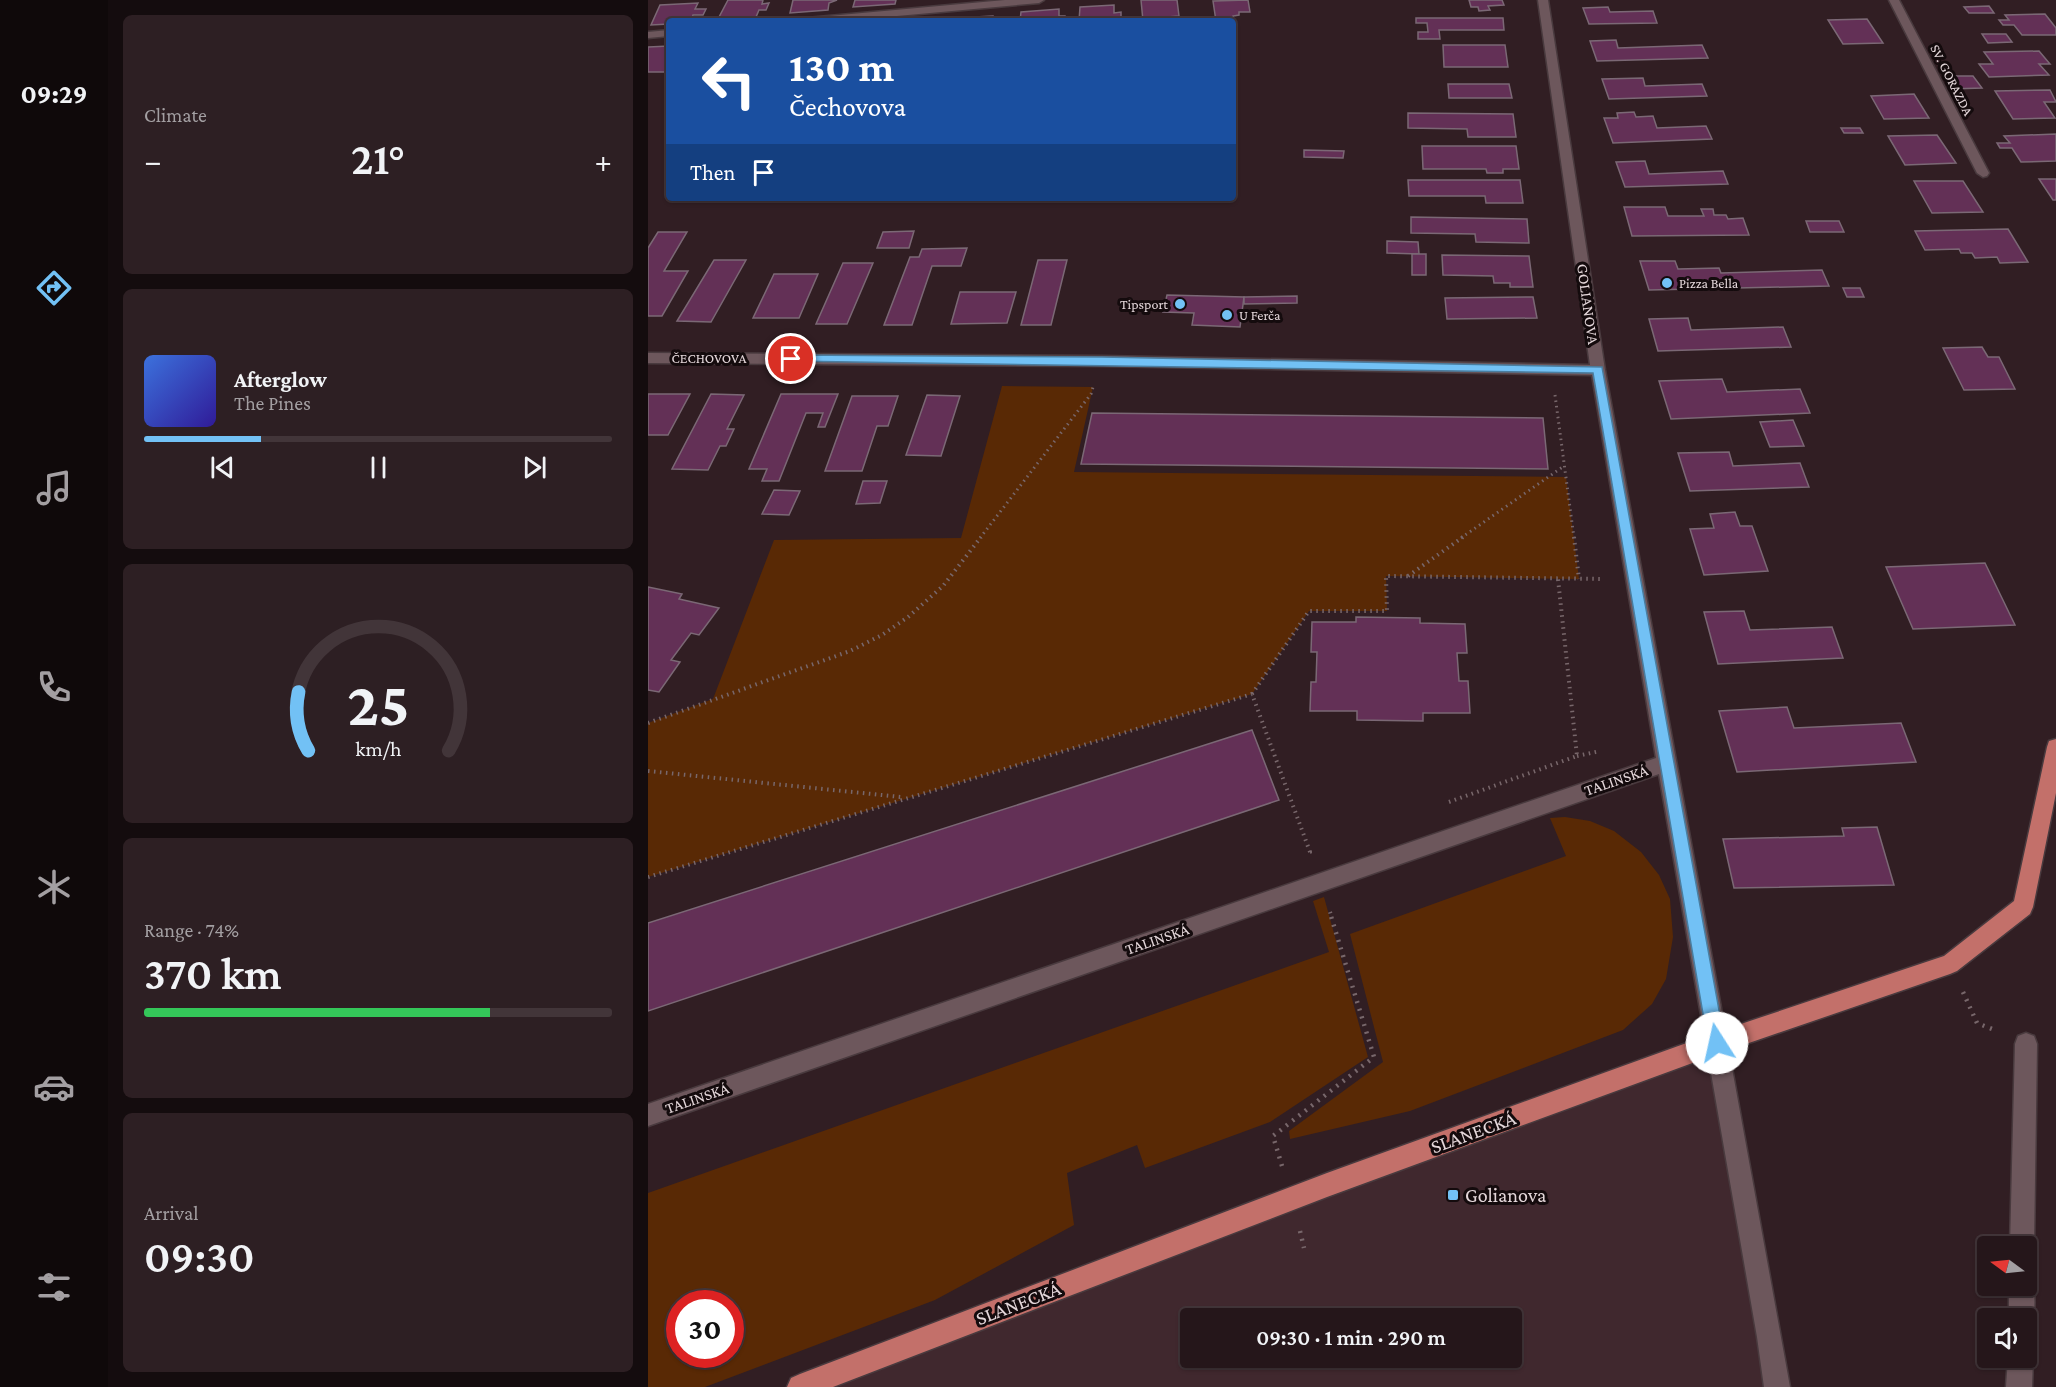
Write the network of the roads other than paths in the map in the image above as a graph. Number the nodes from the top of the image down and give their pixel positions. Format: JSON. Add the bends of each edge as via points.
{"nodes":[{"id":1,"x":1039,"y":0,"type":"edge"},
{"id":2,"x":1543,"y":0,"type":"edge"},
{"id":3,"x":1894,"y":0,"type":"edge"},
{"id":4,"x":840,"y":18,"type":"edge"},
{"id":5,"x":666,"y":33,"type":"edge"},
{"id":6,"x":648,"y":35,"type":"edge"},
{"id":7,"x":1983,"y":173,"type":"dead end"},
{"id":8,"x":648,"y":358,"type":"edge"},
{"id":9,"x":1598,"y":370,"type":"junction"},
{"id":10,"x":2056,"y":747,"type":"edge"},
{"id":11,"x":1666,"y":763,"type":"junction"},
{"id":12,"x":1717,"y":1043,"type":"junction"},
{"id":13,"x":2026,"y":1044,"type":"road end"},
{"id":14,"x":648,"y":1115,"type":"edge"},
{"id":15,"x":2022,"y":1236,"type":"edge"},
{"id":16,"x":2020,"y":1368,"type":"edge"},
{"id":17,"x":800,"y":1387,"type":"edge"},
{"id":18,"x":1777,"y":1387,"type":"edge"},
{"id":19,"x":2019,"y":1387,"type":"edge"}],
"edges":[{"from":1,"to":4,"type":"street"},
{"from":2,"to":9,"type":"street","name":"GOLIANOVA"},
{"from":3,"to":7,"type":"street","name":"SV. GORAZDA"},
{"from":5,"to":6,"type":"street"},
{"from":8,"to":9,"type":"street","name":"ČECHOVOVA"},
{"from":9,"to":11,"type":"street","name":"GOLIANOVA"},
{"from":10,"to":12,"type":"main road","name":"SLANECKÁ","via":[[2024,907],[1950,964]]},
{"from":11,"to":12,"type":"street","name":"GOLIANOVA"},
{"from":11,"to":14,"type":"street","name":"TALINSKÁ"},
{"from":12,"to":17,"type":"main road","name":"SLANECKÁ","via":[[1309,1191]]},
{"from":12,"to":18,"type":"street","name":"GOLIANOVA"},
{"from":13,"to":15,"type":"street"},
{"from":16,"to":19,"type":"street"}]}
